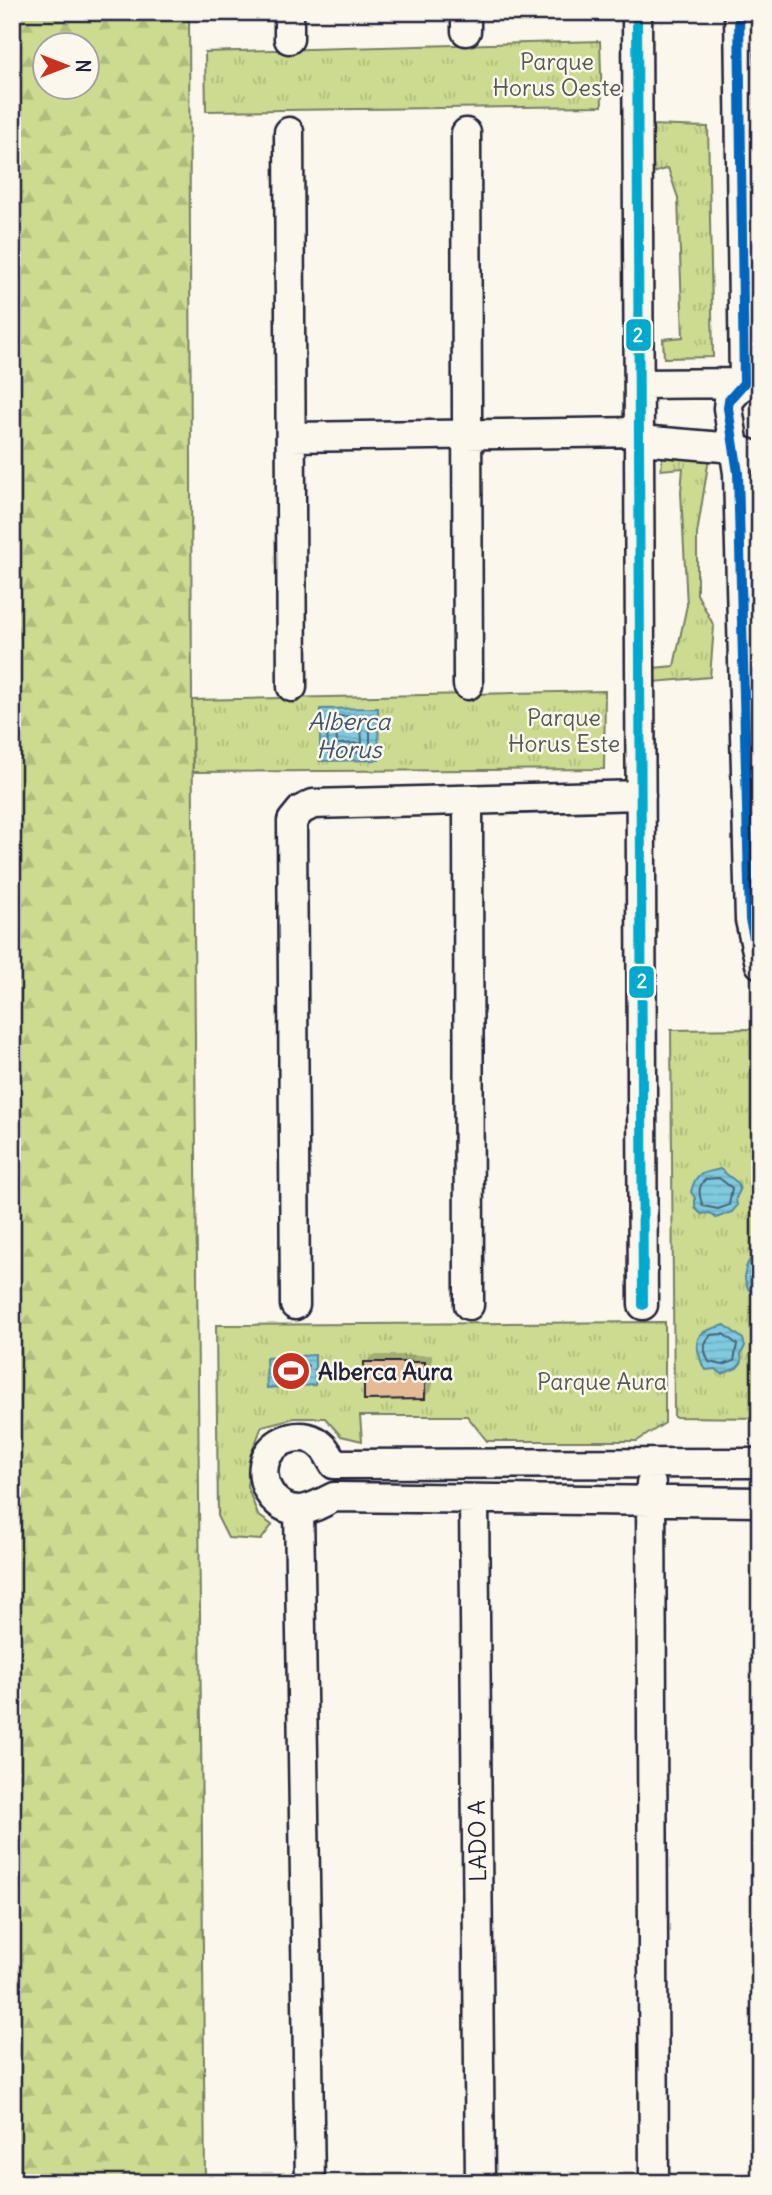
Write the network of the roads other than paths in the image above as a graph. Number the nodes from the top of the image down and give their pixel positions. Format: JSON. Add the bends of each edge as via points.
{"nodes":[{"id":1,"x":637,"y":12,"type":"edge"},
{"id":2,"x":739,"y":12,"type":"edge"},
{"id":3,"x":289,"y":132,"type":"dead end"},
{"id":4,"x":466,"y":133,"type":"dead end"},
{"id":5,"x":752,"y":380,"type":"edge"},
{"id":6,"x":640,"y":384,"type":"junction"},
{"id":7,"x":467,"y":435,"type":"junction"},
{"id":8,"x":640,"y":436,"type":"junction"},
{"id":9,"x":291,"y":437,"type":"junction"},
{"id":10,"x":747,"y":453,"type":"edge"},
{"id":11,"x":468,"y":685,"type":"dead end"},
{"id":12,"x":292,"y":687,"type":"dead end"},
{"id":13,"x":641,"y":796,"type":"junction"},
{"id":14,"x":468,"y":800,"type":"junction"},
{"id":15,"x":760,"y":964,"type":"edge"},
{"id":16,"x":295,"y":1305,"type":"dead end"},
{"id":17,"x":469,"y":1305,"type":"dead end"},
{"id":18,"x":643,"y":1305,"type":"dead end"},
{"id":19,"x":760,"y":1463,"type":"edge"},
{"id":20,"x":651,"y":1464,"type":"junction"},
{"id":21,"x":474,"y":1499,"type":"junction"},
{"id":22,"x":651,"y":1500,"type":"junction"},
{"id":23,"x":760,"y":1502,"type":"edge"},
{"id":24,"x":299,"y":1510,"type":"junction"},
{"id":25,"x":310,"y":2183,"type":"edge"},
{"id":26,"x":481,"y":2183,"type":"edge"},
{"id":27,"x":653,"y":2183,"type":"edge"}],
"edges":[{"from":1,"to":6,"type":"street"},
{"from":2,"to":5,"type":"street"},
{"from":3,"to":9,"type":"street"},
{"from":4,"to":7,"type":"street"},
{"from":5,"to":6,"type":"street"},
{"from":5,"to":10,"type":"street","via":[[729,400],[730,428]]},
{"from":6,"to":8,"type":"street"},
{"from":7,"to":8,"type":"street"},
{"from":7,"to":9,"type":"street"},
{"from":7,"to":11,"type":"street"},
{"from":8,"to":10,"type":"street"},
{"from":8,"to":13,"type":"street"},
{"from":9,"to":12,"type":"street"},
{"from":10,"to":15,"type":"street","via":[[738,473],[750,920]]},
{"from":13,"to":14,"type":"street"},
{"from":13,"to":18,"type":"street"},
{"from":14,"to":16,"type":"street","via":[[313,804],[292,821]]},
{"from":14,"to":17,"type":"street"},
{"from":19,"to":20,"type":"street"},
{"from":20,"to":22,"type":"street"},
{"from":20,"to":24,"type":"street","via":[[334,1464],[316,1441],[301,1437],[285,1440],[270,1451],[263,1468],[267,1489],[278,1504]]},
{"from":21,"to":22,"type":"street"},
{"from":21,"to":24,"type":"street","via":[[334,1497]]},
{"from":21,"to":26,"type":"street","name":"LADO A"},
{"from":22,"to":23,"type":"street"},
{"from":22,"to":27,"type":"street"},
{"from":24,"to":25,"type":"street"}]}
